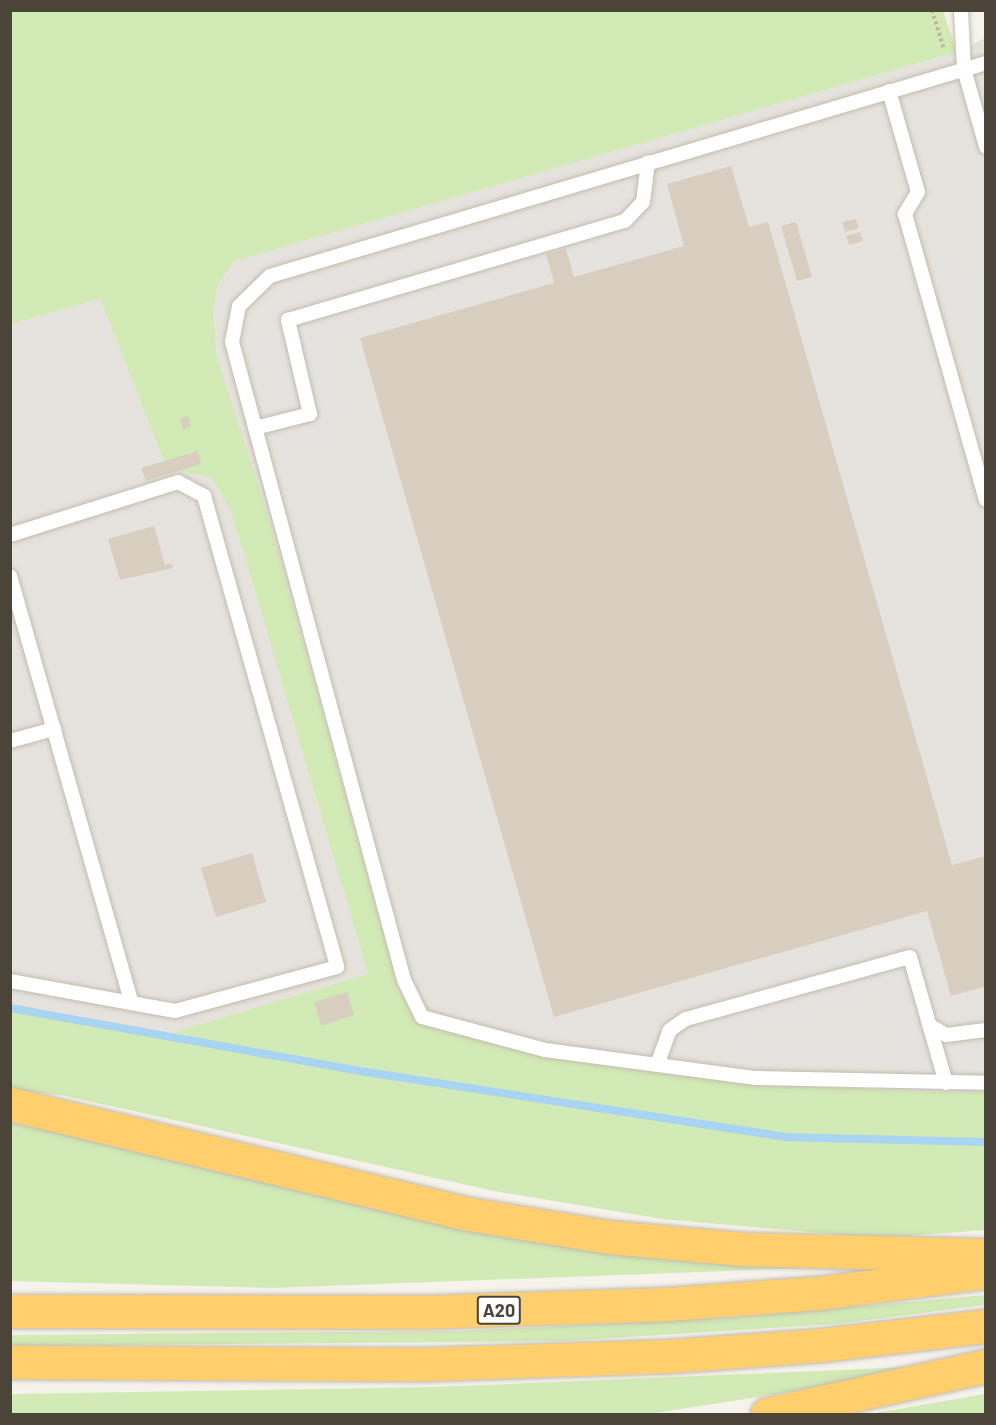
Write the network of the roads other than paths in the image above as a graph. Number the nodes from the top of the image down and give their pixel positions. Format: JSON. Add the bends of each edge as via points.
{"nodes":[{"id":1,"x":961,"y":10,"type":"edge"},
{"id":2,"x":986,"y":63,"type":"edge"},
{"id":3,"x":964,"y":69,"type":"junction"},
{"id":4,"x":889,"y":91,"type":"junction"},
{"id":5,"x":986,"y":147,"type":"edge"},
{"id":6,"x":648,"y":162,"type":"junction"},
{"id":7,"x":255,"y":428,"type":"junction"},
{"id":8,"x":986,"y":500,"type":"edge"},
{"id":9,"x":10,"y":534,"type":"edge"},
{"id":10,"x":10,"y":576,"type":"edge"},
{"id":11,"x":54,"y":729,"type":"junction"},
{"id":12,"x":10,"y":741,"type":"edge"},
{"id":13,"x":10,"y":981,"type":"edge"},
{"id":14,"x":132,"y":1003,"type":"junction"},
{"id":15,"x":929,"y":1024,"type":"junction"},
{"id":16,"x":986,"y":1030,"type":"edge"},
{"id":17,"x":657,"y":1065,"type":"junction"},
{"id":18,"x":946,"y":1083,"type":"junction"},
{"id":19,"x":986,"y":1083,"type":"edge"},
{"id":20,"x":10,"y":1104,"type":"edge"},
{"id":21,"x":986,"y":1256,"type":"edge"},
{"id":22,"x":986,"y":1272,"type":"edge"},
{"id":23,"x":10,"y":1311,"type":"edge"},
{"id":24,"x":986,"y":1326,"type":"edge"},
{"id":25,"x":10,"y":1362,"type":"edge"},
{"id":26,"x":986,"y":1366,"type":"edge"},
{"id":27,"x":767,"y":1414,"type":"edge"}],
"edges":[{"from":1,"to":3,"type":"lane"},
{"from":2,"to":3,"type":"lane"},
{"from":3,"to":4,"type":"lane"},
{"from":3,"to":5,"type":"lane"},
{"from":4,"to":6,"type":"lane"},
{"from":4,"to":8,"type":"lane","via":[[918,192],[905,214]]},
{"from":6,"to":7,"type":"lane","via":[[270,276],[239,306],[232,342]]},
{"from":6,"to":7,"type":"lane","via":[[643,202],[626,221],[288,320],[310,414]]},
{"from":7,"to":17,"type":"lane","via":[[404,980],[422,1017],[545,1050]]},
{"from":9,"to":14,"type":"lane","via":[[178,482],[204,496],[337,967],[175,1011]]},
{"from":10,"to":11,"type":"lane"},
{"from":11,"to":12,"type":"lane"},
{"from":11,"to":14,"type":"lane"},
{"from":13,"to":14,"type":"lane"},
{"from":15,"to":16,"type":"lane","via":[[946,1035]]},
{"from":15,"to":17,"type":"lane","via":[[910,957],[686,1019],[670,1030]]},
{"from":15,"to":18,"type":"lane"},
{"from":17,"to":18,"type":"lane","via":[[756,1078]]},
{"from":18,"to":19,"type":"lane"},
{"from":20,"to":21,"type":"highway","via":[[463,1213],[609,1237],[741,1250]]},
{"from":22,"to":23,"type":"highway","number":"A20","via":[[818,1293],[667,1304],[423,1312]]},
{"from":24,"to":25,"type":"highway","via":[[821,1345],[669,1356],[427,1364]]},
{"from":26,"to":27,"type":"highway"}]}
